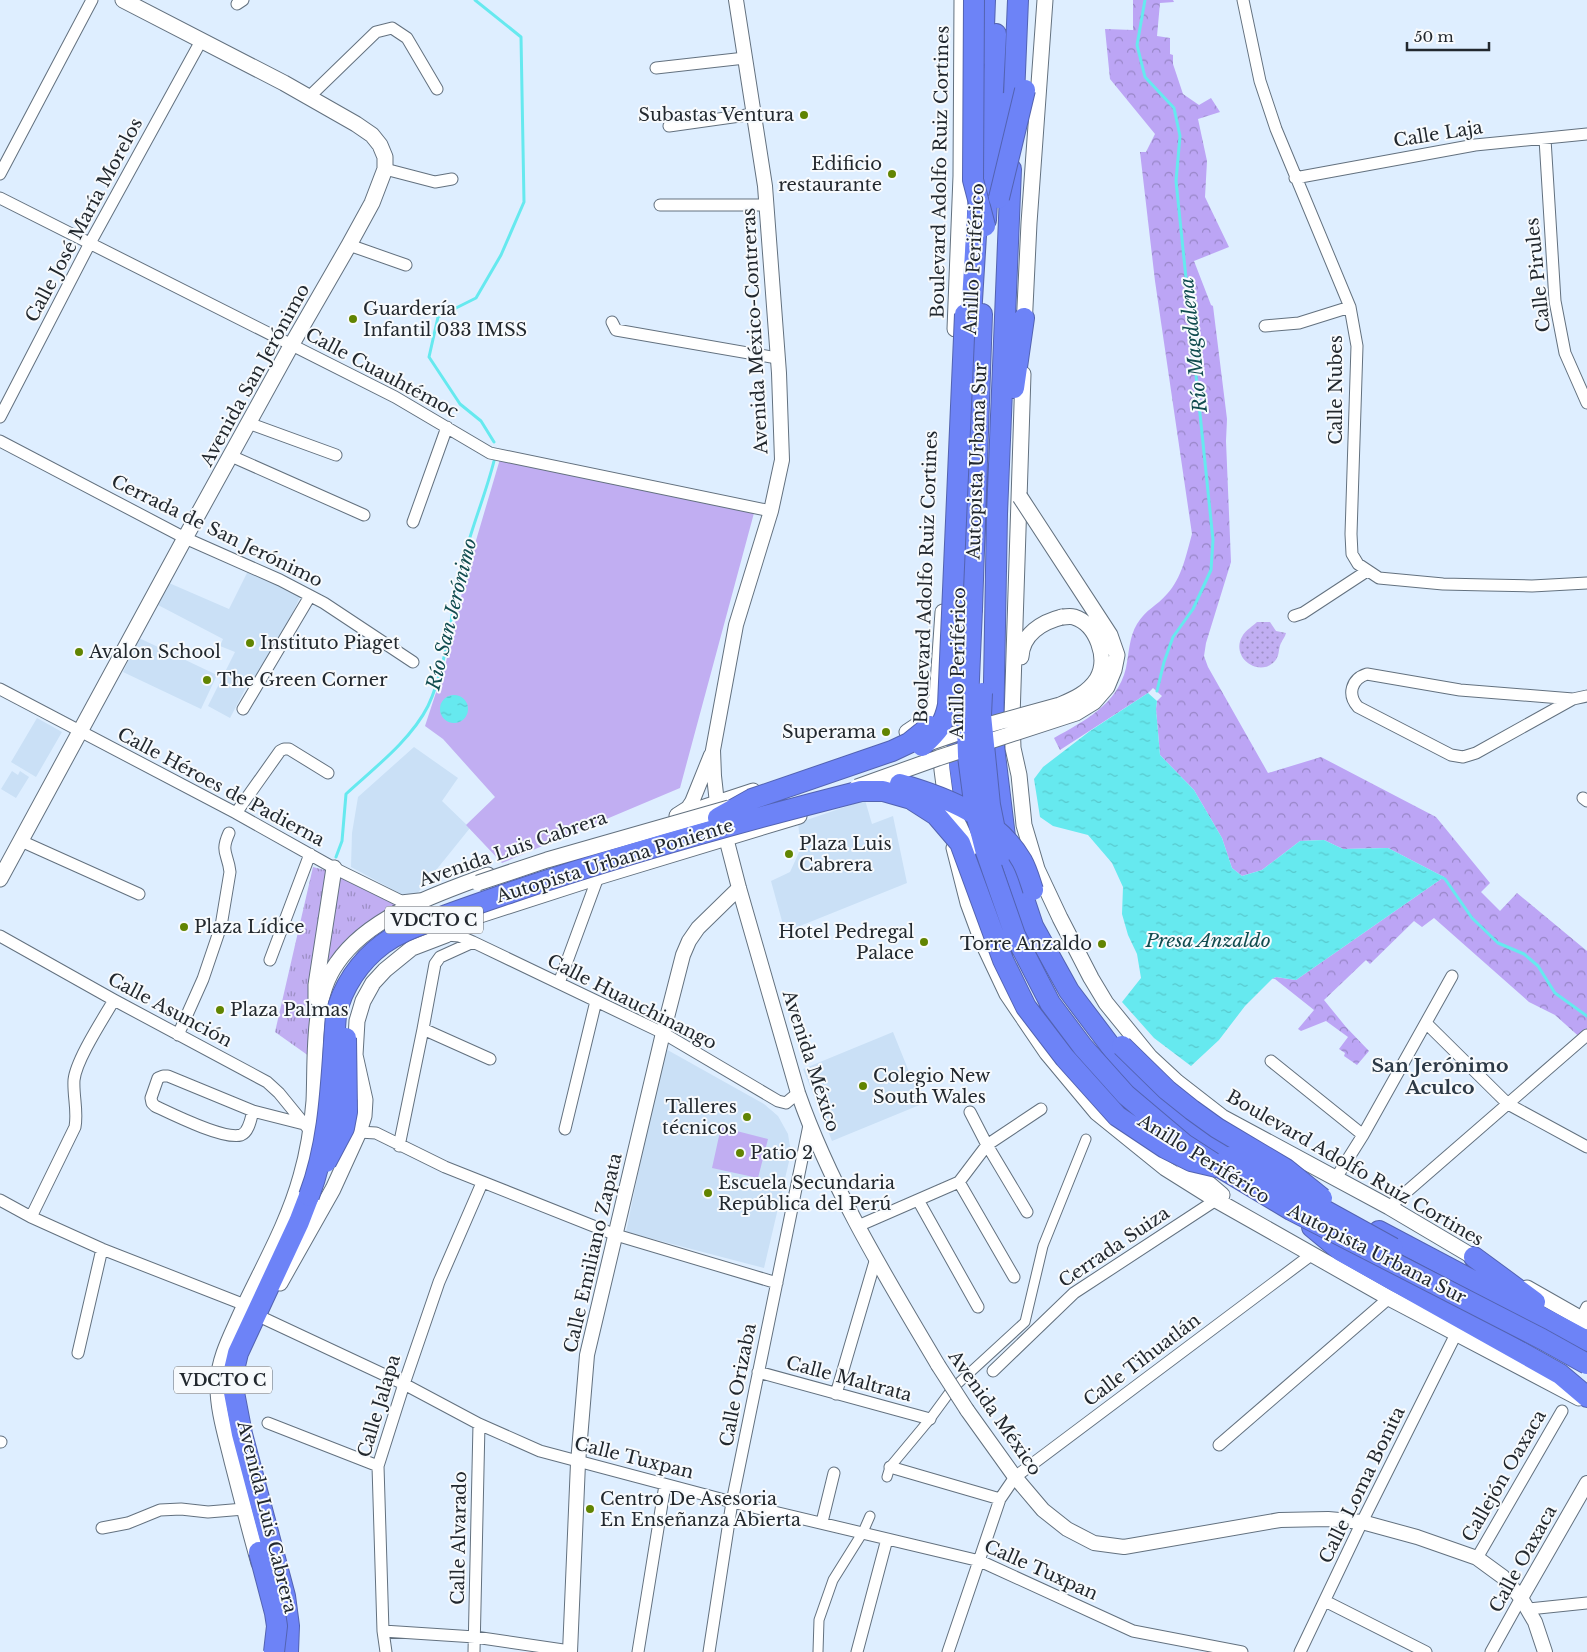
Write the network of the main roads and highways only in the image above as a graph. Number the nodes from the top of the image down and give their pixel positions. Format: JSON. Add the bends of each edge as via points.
{"nodes":[{"id":1,"x":123,"y":0,"type":"edge"},
{"id":2,"x":962,"y":0,"type":"edge"},
{"id":3,"x":973,"y":0,"type":"edge"},
{"id":4,"x":985,"y":0,"type":"edge"},
{"id":5,"x":998,"y":0,"type":"edge"},
{"id":6,"x":1009,"y":0,"type":"edge"},
{"id":7,"x":1018,"y":0,"type":"edge"},
{"id":8,"x":1031,"y":0,"type":"edge"},
{"id":9,"x":1045,"y":0,"type":"edge"},
{"id":10,"x":983,"y":50,"type":"junction"},
{"id":11,"x":979,"y":169,"type":"junction"},
{"id":12,"x":999,"y":198,"type":"junction"},
{"id":13,"x":986,"y":226,"type":"junction"},
{"id":14,"x":958,"y":268,"type":"junction"},
{"id":15,"x":964,"y":314,"type":"junction"},
{"id":16,"x":1024,"y":318,"type":"junction"},
{"id":17,"x":1020,"y":497,"type":"junction"},
{"id":18,"x":997,"y":514,"type":"junction"},
{"id":19,"x":972,"y":609,"type":"junction"},
{"id":20,"x":937,"y":698,"type":"junction"},
{"id":21,"x":1014,"y":703,"type":"junction"},
{"id":22,"x":922,"y":746,"type":"junction"},
{"id":23,"x":868,"y":784,"type":"junction"},
{"id":24,"x":962,"y":784,"type":"junction"},
{"id":25,"x":717,"y":810,"type":"junction"},
{"id":26,"x":948,"y":818,"type":"junction"},
{"id":27,"x":638,"y":826,"type":"junction"},
{"id":28,"x":956,"y":858,"type":"junction"},
{"id":29,"x":642,"y":864,"type":"junction"},
{"id":30,"x":334,"y":868,"type":"road end"},
{"id":31,"x":0,"y":880,"type":"edge"},
{"id":32,"x":462,"y":920,"type":"junction"},
{"id":33,"x":362,"y":936,"type":"junction"},
{"id":34,"x":317,"y":1031,"type":"junction"},
{"id":35,"x":364,"y":1116,"type":"junction"},
{"id":36,"x":1221,"y":1168,"type":"junction"},
{"id":37,"x":316,"y":1182,"type":"junction"},
{"id":38,"x":1249,"y":1218,"type":"junction"},
{"id":39,"x":1312,"y":1227,"type":"junction"},
{"id":40,"x":1363,"y":1231,"type":"junction"},
{"id":41,"x":1474,"y":1257,"type":"junction"},
{"id":42,"x":1585,"y":1316,"type":"edge"},
{"id":43,"x":1587,"y":1341,"type":"edge"},
{"id":44,"x":1587,"y":1351,"type":"edge"},
{"id":45,"x":1587,"y":1364,"type":"edge"},
{"id":46,"x":1587,"y":1374,"type":"edge"},
{"id":47,"x":1587,"y":1397,"type":"edge"},
{"id":48,"x":1587,"y":1403,"type":"edge"},
{"id":49,"x":274,"y":1652,"type":"edge"},
{"id":50,"x":288,"y":1652,"type":"edge"},
{"id":51,"x":294,"y":1652,"type":"edge"}],
"edges":[{"from":1,"to":31,"type":"main road","name":"Avenida San Jerónimo","via":[[356,124],[380,145],[385,169],[372,203],[185,538]]},
{"from":2,"to":14,"type":"main road","name":"Boulevard Adolfo Ruiz Cortines"},
{"from":3,"to":10,"type":"highway"},
{"from":3,"to":13,"type":"highway","bridge":true,"via":[[973,180]]},
{"from":4,"to":10,"type":"highway","name":"Anillo Periférico"},
{"from":5,"to":13,"type":"highway","name":"Autopista Urbana Sur"},
{"from":6,"to":12,"type":"highway","name":"Autopista Urbana Sur","bridge":true},
{"from":7,"to":18,"type":"highway","name":"Anillo Periférico"},
{"from":8,"to":12,"type":"highway","bridge":true,"via":[[1025,90]]},
{"from":9,"to":16,"type":"main road","name":"Boulevard Adolfo Ruiz Cortines"},
{"from":10,"to":11,"type":"highway","name":"Anillo Periférico"},
{"from":11,"to":15,"type":"highway"},
{"from":11,"to":24,"type":"highway","name":"Anillo Periférico","via":[[961,504],[954,727]]},
{"from":12,"to":40,"type":"highway","name":"Autopista Urbana Sur","bridge":true,"via":[[990,378],[981,715],[997,846],[1026,930],[1061,996],[1094,1042],[1137,1089],[1200,1142]]},
{"from":13,"to":19,"type":"highway","name":"Autopista Urbana Sur"},
{"from":14,"to":15,"type":"main road"},
{"from":14,"to":20,"type":"main road","name":"Boulevard Adolfo Ruiz Cortines","via":[[946,574]]},
{"from":15,"to":22,"type":"highway","bridge":true,"via":[[948,705],[945,719]]},
{"from":16,"to":17,"type":"main road","name":"Boulevard Adolfo Ruiz Cortines"},
{"from":16,"to":18,"type":"highway"},
{"from":17,"to":21,"type":"main road","name":"Boulevard Adolfo Ruiz Cortines"},
{"from":17,"to":23,"type":"main road","name":"Avenida Luis Cabrera","bridge":true,"via":[[1110,635],[1117,655],[1107,687],[1094,702],[1076,713]]},
{"from":18,"to":43,"type":"highway","name":"Anillo Periférico","via":[[993,738],[1006,844],[1033,926],[1069,991],[1127,1068],[1180,1118],[1255,1166]]},
{"from":19,"to":25,"type":"highway","bridge":true,"via":[[961,641],[956,680],[943,708],[921,735],[892,751]]},
{"from":19,"to":36,"type":"highway","name":"Autopista Urbana Sur","bridge":true,"via":[[967,726],[971,783],[985,849],[1015,935],[1050,1003],[1126,1096],[1184,1144]]},
{"from":20,"to":25,"type":"main road","name":"Avenida Luis Cabrera","via":[[919,724],[888,744]]},
{"from":20,"to":26,"type":"main road","name":"Boulevard Adolfo Ruiz Cortines"},
{"from":21,"to":22,"type":"main road","bridge":true,"via":[[1021,653],[1027,638],[1041,624],[1062,617],[1082,621],[1095,635],[1101,651],[1098,678],[1089,689],[1060,705]]},
{"from":21,"to":41,"type":"main road","name":"Boulevard Adolfo Ruiz Cortines","via":[[1013,748],[1024,825],[1037,869],[1106,1003],[1150,1057],[1222,1117]]},
{"from":22,"to":33,"type":"main road","bridge":true,"via":[[840,776],[478,883]]},
{"from":23,"to":32,"type":"main road","name":"Avenida Luis Cabrera","bridge":true,"via":[[743,826],[607,866],[500,902]]},
{"from":23,"to":38,"type":"main road","bridge":true,"via":[[906,790],[940,804],[950,812],[960,825],[989,911],[1011,962],[1032,1003],[1054,1034],[1124,1115],[1166,1146]]},
{"from":24,"to":28,"type":"highway"},
{"from":24,"to":39,"type":"highway","name":"Anillo Periférico","via":[[969,830],[1006,938],[1041,1006],[1077,1055],[1137,1118]]},
{"from":25,"to":27,"type":"main road","name":"Avenida Luis Cabrera"},
{"from":25,"to":40,"type":"highway","bridge":true,"via":[[753,812],[831,786],[866,780],[893,782],[936,796],[984,819],[1022,862],[1046,926],[1063,959],[1122,1046],[1192,1110],[1286,1169]]},
{"from":25,"to":49,"type":"highway","name":"Autopista Urbana Poniente","number":"VDCTO C","bridge":true,"via":[[415,916],[369,943],[345,969],[336,985],[327,1015],[318,1130],[308,1174],[291,1219],[230,1349],[222,1386],[223,1410],[274,1606],[277,1626]]},
{"from":26,"to":28,"type":"main road","name":"Boulevard Adolfo Ruiz Cortines"},
{"from":26,"to":29,"type":"main road","name":"Avenida Luis Cabrera","via":[[914,796],[885,794],[850,800]]},
{"from":27,"to":29,"type":"main road","via":[[649,832],[656,848]]},
{"from":27,"to":33,"type":"main road","name":"Avenida Luis Cabrera","via":[[487,875],[429,898],[386,919]]},
{"from":28,"to":38,"type":"main road","name":"Boulevard Adolfo Ruiz Cortines","via":[[982,941],[1007,994],[1047,1053],[1097,1113],[1165,1168]]},
{"from":29,"to":32,"type":"main road","name":"Avenida Luis Cabrera"},
{"from":30,"to":34,"type":"main road","via":[[316,985]]},
{"from":32,"to":35,"type":"main road","name":"Avenida Luis Cabrera","via":[[404,954],[372,983],[363,1000],[357,1021],[355,1055],[365,1100]]},
{"from":32,"to":35,"type":"main road","name":"Avenida Luis Cabrera","via":[[418,930],[397,940],[372,960],[350,990],[342,1015],[340,1060]]},
{"from":32,"to":37,"type":"highway","bridge":true,"via":[[434,926],[399,943],[378,959],[358,987],[346,1025],[347,1112],[344,1128]]},
{"from":33,"to":34,"type":"main road","name":"Avenida Luis Cabrera","via":[[332,971],[324,988]]},
{"from":34,"to":37,"type":"main road","name":"Avenida Luis Cabrera","via":[[307,1128]]},
{"from":35,"to":37,"type":"main road","name":"Avenida Luis Cabrera","via":[[359,1132]]},
{"from":36,"to":37,"type":"highway","name":"Autopista Urbana Poniente","number":"VDCTO C","bridge":true,"via":[[1191,1161],[1164,1148],[1117,1116],[1065,1058],[1026,1007],[1003,960],[960,843],[936,815],[911,799],[883,791],[861,791],[605,861],[411,928],[382,945],[356,972],[339,1003],[329,1110]]},
{"from":36,"to":45,"type":"highway","name":"Autopista Urbana Sur","bridge":true,"via":[[1291,1210]]},
{"from":37,"to":49,"type":"main road","name":"Avenida Luis Cabrera","via":[[284,1222],[225,1351],[218,1382],[224,1430],[276,1626]]},
{"from":37,"to":50,"type":"highway","name":"Autopista Urbana Poniente","number":"VDCTO C","bridge":true,"via":[[238,1353],[232,1388],[285,1596]]},
{"from":37,"to":51,"type":"main road","name":"Avenida Luis Cabrera","via":[[280,1283],[244,1356],[240,1389],[293,1612]]},
{"from":38,"to":48,"type":"main road","name":"Boulevard Adolfo Ruiz Cortines","via":[[1389,1298]]},
{"from":39,"to":46,"type":"highway","name":"Anillo Periférico"},
{"from":39,"to":47,"type":"highway","via":[[1342,1251],[1560,1374]]},
{"from":40,"to":44,"type":"highway","name":"Autopista Urbana Sur","bridge":true},
{"from":41,"to":42,"type":"main road","name":"Boulevard Adolfo Ruiz Cortines"},
{"from":41,"to":43,"type":"highway"}]}
